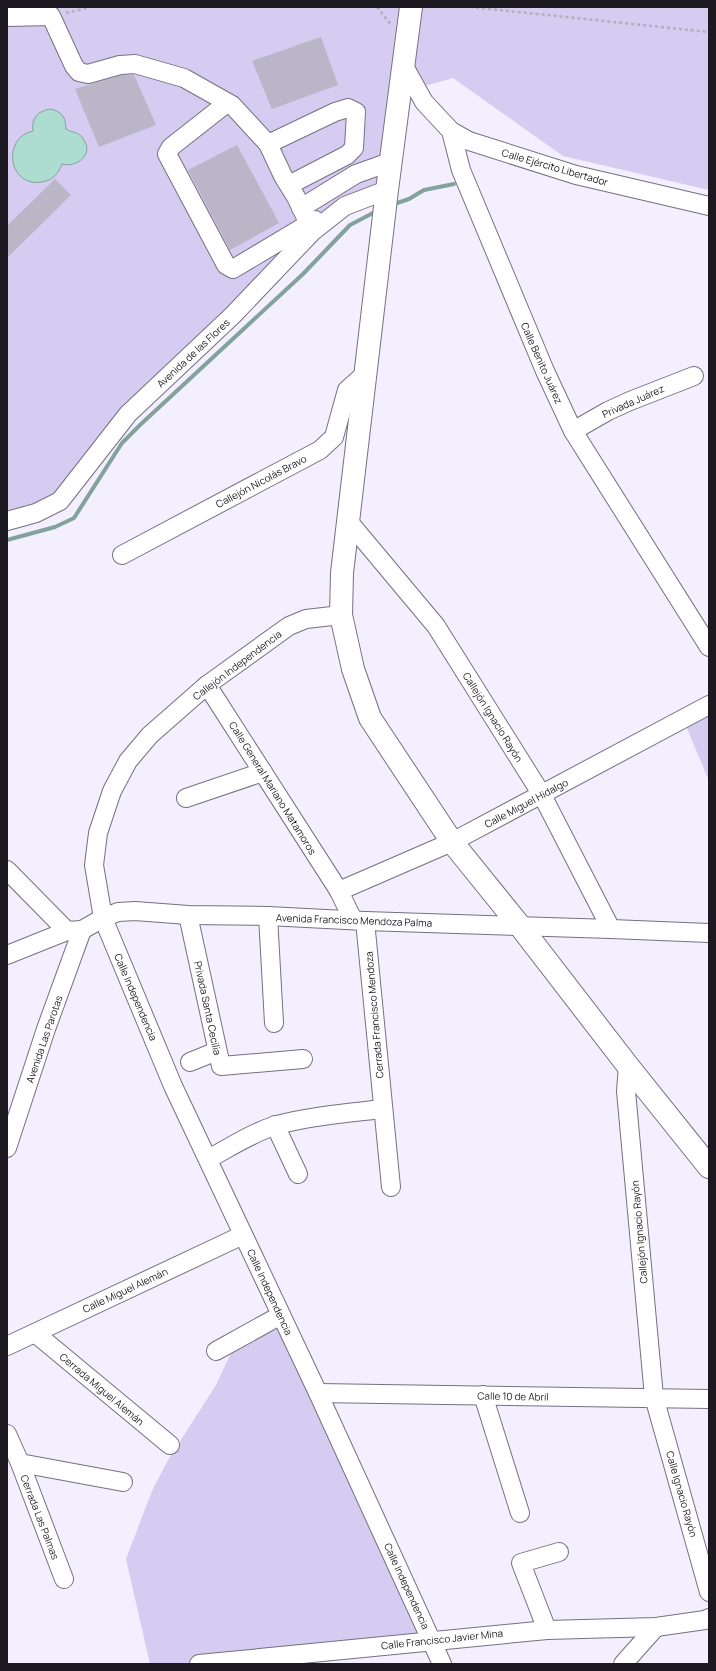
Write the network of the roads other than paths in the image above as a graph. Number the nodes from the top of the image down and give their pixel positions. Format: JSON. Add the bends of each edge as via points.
{"nodes":[{"id":1,"x":411,"y":7,"type":"edge"},
{"id":2,"x":7,"y":17,"type":"edge"},
{"id":3,"x":404,"y":66,"type":"junction"},
{"id":4,"x":227,"y":103,"type":"junction"},
{"id":5,"x":451,"y":131,"type":"junction"},
{"id":6,"x":268,"y":144,"type":"junction"},
{"id":7,"x":389,"y":176,"type":"junction"},
{"id":8,"x":289,"y":185,"type":"junction"},
{"id":9,"x":709,"y":206,"type":"edge"},
{"id":10,"x":305,"y":216,"type":"junction"},
{"id":11,"x":365,"y":374,"type":"junction"},
{"id":12,"x":694,"y":376,"type":"dead end"},
{"id":13,"x":573,"y":431,"type":"junction"},
{"id":14,"x":7,"y":521,"type":"edge"},
{"id":15,"x":349,"y":522,"type":"junction"},
{"id":16,"x":122,"y":555,"type":"dead end"},
{"id":17,"x":341,"y":615,"type":"junction"},
{"id":18,"x":709,"y":647,"type":"edge"},
{"id":19,"x":208,"y":685,"type":"junction"},
{"id":20,"x":709,"y":705,"type":"edge"},
{"id":21,"x":263,"y":772,"type":"junction"},
{"id":22,"x":542,"y":795,"type":"junction"},
{"id":23,"x":186,"y":798,"type":"dead end"},
{"id":24,"x":452,"y":842,"type":"junction"},
{"id":25,"x":7,"y":870,"type":"edge"},
{"id":26,"x":339,"y":891,"type":"junction"},
{"id":27,"x":188,"y":915,"type":"junction"},
{"id":28,"x":268,"y":916,"type":"junction"},
{"id":29,"x":103,"y":918,"type":"junction"},
{"id":30,"x":359,"y":921,"type":"junction"},
{"id":31,"x":520,"y":926,"type":"junction"},
{"id":32,"x":611,"y":928,"type":"junction"},
{"id":33,"x":74,"y":931,"type":"junction"},
{"id":34,"x":709,"y":933,"type":"edge"},
{"id":35,"x":7,"y":955,"type":"edge"},
{"id":36,"x":274,"y":1023,"type":"dead end"},
{"id":37,"x":217,"y":1051,"type":"junction"},
{"id":38,"x":303,"y":1059,"type":"dead end"},
{"id":39,"x":190,"y":1062,"type":"dead end"},
{"id":40,"x":628,"y":1066,"type":"junction"},
{"id":41,"x":383,"y":1109,"type":"junction"},
{"id":42,"x":275,"y":1125,"type":"junction"},
{"id":43,"x":7,"y":1148,"type":"edge"},
{"id":44,"x":705,"y":1155,"type":"edge"},
{"id":45,"x":208,"y":1159,"type":"junction"},
{"id":46,"x":298,"y":1174,"type":"dead end"},
{"id":47,"x":391,"y":1187,"type":"dead end"},
{"id":48,"x":243,"y":1235,"type":"junction"},
{"id":49,"x":281,"y":1314,"type":"junction"},
{"id":50,"x":34,"y":1333,"type":"junction"},
{"id":51,"x":7,"y":1346,"type":"edge"},
{"id":52,"x":216,"y":1350,"type":"dead end"},
{"id":53,"x":318,"y":1393,"type":"junction"},
{"id":54,"x":483,"y":1395,"type":"junction"},
{"id":55,"x":654,"y":1397,"type":"junction"},
{"id":56,"x":709,"y":1398,"type":"edge"},
{"id":57,"x":7,"y":1434,"type":"edge"},
{"id":58,"x":170,"y":1445,"type":"dead end"},
{"id":59,"x":20,"y":1463,"type":"junction"},
{"id":60,"x":123,"y":1482,"type":"dead end"},
{"id":61,"x":520,"y":1513,"type":"dead end"},
{"id":62,"x":559,"y":1552,"type":"dead end"},
{"id":63,"x":64,"y":1579,"type":"dead end"},
{"id":64,"x":709,"y":1592,"type":"edge"},
{"id":65,"x":709,"y":1618,"type":"edge"},
{"id":66,"x":656,"y":1627,"type":"junction"},
{"id":67,"x":547,"y":1630,"type":"junction"},
{"id":68,"x":433,"y":1640,"type":"junction"},
{"id":69,"x":199,"y":1664,"type":"edge"},
{"id":70,"x":442,"y":1664,"type":"edge"},
{"id":71,"x":622,"y":1664,"type":"edge"}],
"edges":[{"from":1,"to":3,"type":"main road"},
{"from":2,"to":4,"type":"street","via":[[51,16],[79,72],[88,74],[120,65],[135,64],[184,78]]},
{"from":3,"to":5,"type":"street","name":"Calle Benito Juárez","via":[[424,102]]},
{"from":3,"to":7,"type":"main road"},
{"from":4,"to":6,"type":"street"},
{"from":4,"to":10,"type":"street","via":[[171,147],[167,154],[226,265],[233,269]]},
{"from":5,"to":9,"type":"street","name":"Calle Ejército Libertador","via":[[469,141],[576,175]]},
{"from":5,"to":13,"type":"street","name":"Calle Benito Juárez","via":[[464,177],[545,371]]},
{"from":6,"to":8,"type":"street"},
{"from":6,"to":8,"type":"street","via":[[335,112],[348,108],[356,112],[354,148],[347,155]]},
{"from":7,"to":10,"type":"street","via":[[356,174]]},
{"from":7,"to":11,"type":"main road"},
{"from":7,"to":14,"type":"street","name":"Avenida de las Flores","via":[[312,232],[233,315],[128,414],[60,501],[36,513]]},
{"from":8,"to":10,"type":"street"},
{"from":11,"to":15,"type":"main road"},
{"from":11,"to":16,"type":"street","name":"Callejón Nicolás Bravo","via":[[346,390],[334,436],[320,450]]},
{"from":12,"to":13,"type":"street","name":"Privada Juárez","via":[[608,411]]},
{"from":13,"to":18,"type":"street","name":"Calle Benito Juárez"},
{"from":15,"to":17,"type":"main road","via":[[342,573]]},
{"from":15,"to":22,"type":"street","name":"Callejón Ignacio Rayón","via":[[436,626]]},
{"from":17,"to":19,"type":"street","name":"Callejón Independencia","via":[[306,619],[289,626]]},
{"from":17,"to":24,"type":"main road","via":[[353,669],[370,718]]},
{"from":19,"to":21,"type":"street","name":"Calle General Mariano Matamoros"},
{"from":19,"to":29,"type":"street","name":"Callejón Independencia","via":[[150,735],[128,761],[112,791],[98,833],[94,865]]},
{"from":20,"to":22,"type":"street","name":"Calle Miguel Hidalgo"},
{"from":21,"to":23,"type":"street"},
{"from":21,"to":26,"type":"street","name":"Calle General Mariano Matamoros"},
{"from":22,"to":24,"type":"street","name":"Calle Miguel Hidalgo"},
{"from":22,"to":32,"type":"street","name":"Callejón Ignacio Rayón"},
{"from":24,"to":26,"type":"street","name":"Calle Miguel Hidalgo"},
{"from":24,"to":31,"type":"main road"},
{"from":25,"to":33,"type":"street"},
{"from":26,"to":30,"type":"street","name":"Calle General Mariano Matamoros"},
{"from":27,"to":28,"type":"street","name":"Avenida Francisco Mendoza Palma"},
{"from":27,"to":29,"type":"street","name":"Avenida Francisco Mendoza Palma","via":[[135,911],[118,912]]},
{"from":27,"to":37,"type":"street","name":"Privada Santa Cecilia"},
{"from":28,"to":30,"type":"street","name":"Avenida Francisco Mendoza Palma"},
{"from":28,"to":36,"type":"street"},
{"from":29,"to":33,"type":"street","name":"Avenida Francisco Mendoza Palma"},
{"from":29,"to":45,"type":"street","name":"Calle Independencia","via":[[173,1086]]},
{"from":30,"to":31,"type":"street","name":"Avenida Francisco Mendoza Palma"},
{"from":30,"to":41,"type":"street","name":"Cerrada Francisco Mendoza"},
{"from":31,"to":32,"type":"street","name":"Avenida Francisco Mendoza Palma"},
{"from":31,"to":40,"type":"main road"},
{"from":32,"to":34,"type":"street","name":"Avenida Francisco Mendoza Palma"},
{"from":33,"to":35,"type":"street","name":"Avenida Francisco Mendoza Palma"},
{"from":33,"to":43,"type":"street","name":"Avenida Las Parotas","via":[[46,1029]]},
{"from":37,"to":38,"type":"street","name":"Privada Santa Cecilia","via":[[221,1066]]},
{"from":37,"to":39,"type":"street"},
{"from":40,"to":44,"type":"main road"},
{"from":40,"to":55,"type":"street","name":"Callejón Ignacio Rayón","via":[[626,1091]]},
{"from":41,"to":42,"type":"street","via":[[315,1117]]},
{"from":41,"to":47,"type":"street","name":"Cerrada Francisco Mendoza"},
{"from":42,"to":45,"type":"street"},
{"from":42,"to":46,"type":"street"},
{"from":45,"to":48,"type":"street","name":"Calle Independencia"},
{"from":48,"to":49,"type":"street","name":"Calle Independencia"},
{"from":48,"to":50,"type":"street","name":"Calle Miguel Alemán"},
{"from":49,"to":52,"type":"street"},
{"from":49,"to":53,"type":"street","name":"Calle Independencia"},
{"from":50,"to":51,"type":"street","name":"Calle Miguel Alemán"},
{"from":50,"to":58,"type":"street","name":"Cerrada Miguel Alemán"},
{"from":53,"to":54,"type":"street","name":"Calle 10 de Abril"},
{"from":53,"to":68,"type":"street","name":"Calle Independencia"},
{"from":54,"to":55,"type":"street","name":"Calle 10 de Abril"},
{"from":54,"to":61,"type":"street"},
{"from":55,"to":56,"type":"street","name":"Calle 10 de Abril"},
{"from":55,"to":64,"type":"street","name":"Calle Ignacio Rayón"},
{"from":57,"to":59,"type":"street"},
{"from":59,"to":60,"type":"street","name":"Cerrada Las Palmas"},
{"from":59,"to":63,"type":"street","name":"Cerrada Las Palmas"},
{"from":62,"to":67,"type":"street","via":[[521,1563]]},
{"from":65,"to":66,"type":"street","name":"Calle Francisco Javier Mina"},
{"from":66,"to":67,"type":"street","name":"Calle Francisco Javier Mina"},
{"from":66,"to":71,"type":"street"},
{"from":67,"to":68,"type":"street","name":"Calle Francisco Javier Mina"},
{"from":68,"to":69,"type":"street","name":"Calle Francisco Javier Mina"},
{"from":68,"to":70,"type":"street","name":"Calle Independencia"}]}
